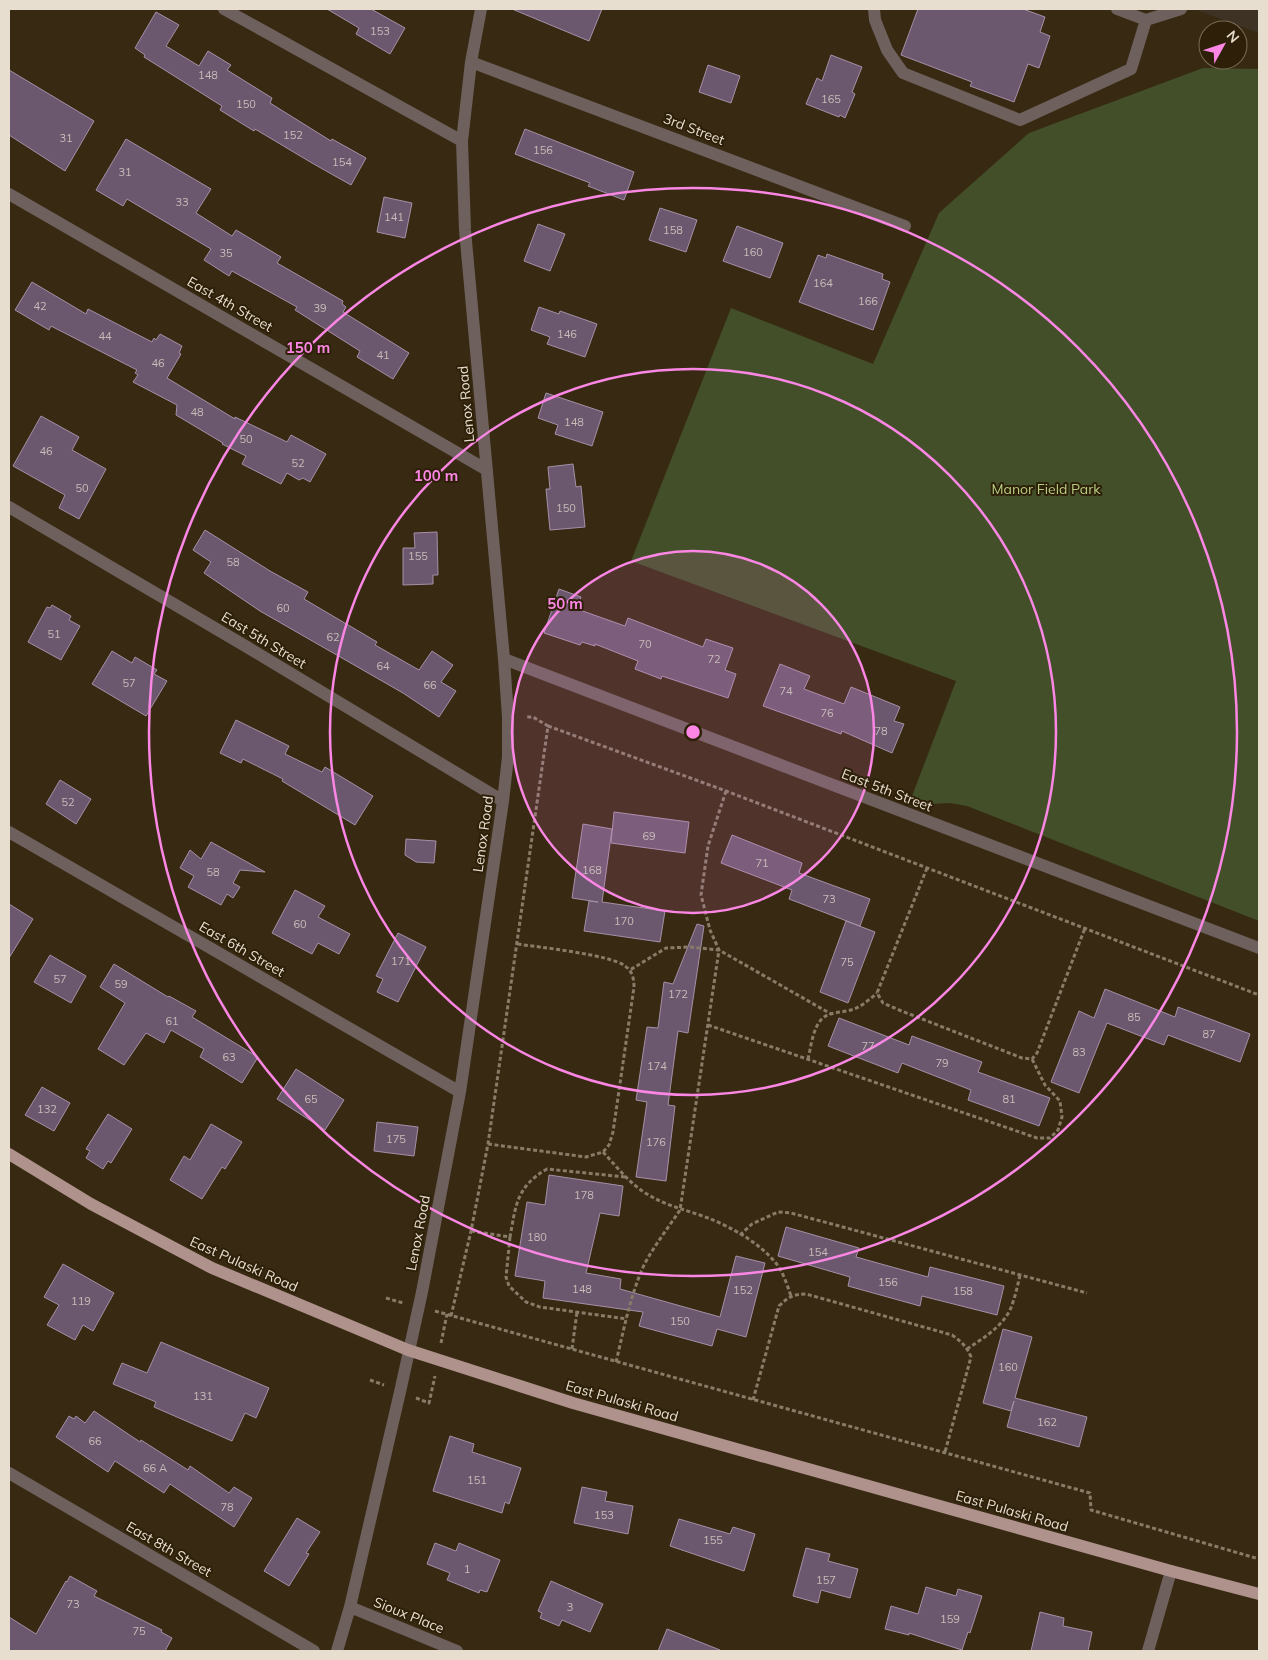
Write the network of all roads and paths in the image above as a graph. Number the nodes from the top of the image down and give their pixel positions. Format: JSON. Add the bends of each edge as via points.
{"nodes":[{"id":1,"x":224,"y":9,"type":"edge"},
{"id":2,"x":481,"y":9,"type":"edge"},
{"id":3,"x":874,"y":9,"type":"edge"},
{"id":4,"x":1117,"y":9,"type":"edge"},
{"id":5,"x":1182,"y":9,"type":"edge"},
{"id":6,"x":1146,"y":20,"type":"junction"},
{"id":7,"x":471,"y":62,"type":"junction"},
{"id":8,"x":462,"y":141,"type":"junction"},
{"id":9,"x":9,"y":194,"type":"edge"},
{"id":10,"x":905,"y":226,"type":"dead end"},
{"id":11,"x":488,"y":470,"type":"junction"},
{"id":12,"x":9,"y":507,"type":"edge"},
{"id":13,"x":504,"y":659,"type":"junction"},
{"id":14,"x":533,"y":718,"type":"dead end"},
{"id":15,"x":548,"y":726,"type":"junction"},
{"id":16,"x":726,"y":791,"type":"junction"},
{"id":17,"x":504,"y":801,"type":"junction"},
{"id":18,"x":9,"y":832,"type":"edge"},
{"id":19,"x":927,"y":868,"type":"junction"},
{"id":20,"x":1085,"y":928,"type":"junction"},
{"id":21,"x":517,"y":944,"type":"junction"},
{"id":22,"x":1259,"y":948,"type":"edge"},
{"id":23,"x":719,"y":950,"type":"junction"},
{"id":24,"x":630,"y":970,"type":"junction"},
{"id":25,"x":877,"y":993,"type":"junction"},
{"id":26,"x":1259,"y":995,"type":"edge"},
{"id":27,"x":831,"y":1014,"type":"junction"},
{"id":28,"x":708,"y":1025,"type":"junction"},
{"id":29,"x":1032,"y":1058,"type":"junction"},
{"id":30,"x":808,"y":1059,"type":"junction"},
{"id":31,"x":460,"y":1092,"type":"junction"},
{"id":32,"x":488,"y":1144,"type":"junction"},
{"id":33,"x":603,"y":1152,"type":"junction"},
{"id":34,"x":9,"y":1154,"type":"edge"},
{"id":35,"x":626,"y":1177,"type":"junction"},
{"id":36,"x":680,"y":1210,"type":"junction"},
{"id":37,"x":471,"y":1231,"type":"junction"},
{"id":38,"x":740,"y":1235,"type":"junction"},
{"id":39,"x":510,"y":1237,"type":"junction"},
{"id":40,"x":1020,"y":1275,"type":"junction"},
{"id":41,"x":1087,"y":1293,"type":"dead end"},
{"id":42,"x":791,"y":1296,"type":"junction"},
{"id":43,"x":578,"y":1312,"type":"junction"},
{"id":44,"x":627,"y":1319,"type":"junction"},
{"id":45,"x":572,"y":1349,"type":"junction"},
{"id":46,"x":967,"y":1349,"type":"junction"},
{"id":47,"x":408,"y":1350,"type":"junction"},
{"id":48,"x":616,"y":1362,"type":"junction"},
{"id":49,"x":752,"y":1400,"type":"junction"},
{"id":50,"x":944,"y":1452,"type":"junction"},
{"id":51,"x":9,"y":1473,"type":"edge"},
{"id":52,"x":1259,"y":1559,"type":"edge"},
{"id":53,"x":1171,"y":1571,"type":"junction"},
{"id":54,"x":1259,"y":1594,"type":"edge"},
{"id":55,"x":350,"y":1607,"type":"junction"},
{"id":56,"x":314,"y":1651,"type":"edge"},
{"id":57,"x":337,"y":1651,"type":"edge"},
{"id":58,"x":457,"y":1651,"type":"edge"},
{"id":59,"x":1148,"y":1651,"type":"edge"}],
"edges":[{"from":1,"to":8,"type":"street"},
{"from":2,"to":7,"type":"street","name":"Lenox Road"},
{"from":3,"to":6,"type":"street","via":[[874,20],[887,50],[903,73],[1020,120],[1131,69]]},
{"from":4,"to":6,"type":"street"},
{"from":5,"to":6,"type":"street"},
{"from":7,"to":8,"type":"street","name":"Lenox Road"},
{"from":7,"to":10,"type":"street","name":"3rd Street"},
{"from":8,"to":11,"type":"street","name":"Lenox Road","via":[[465,230]]},
{"from":9,"to":11,"type":"street","name":"East 4th Street"},
{"from":11,"to":13,"type":"street","name":"Lenox Road"},
{"from":12,"to":17,"type":"street","name":"East 5th Street"},
{"from":13,"to":17,"type":"street","name":"Lenox Road","via":[[508,717]]},
{"from":13,"to":22,"type":"street","name":"East 5th Street"},
{"from":14,"to":15,"type":"path"},
{"from":15,"to":16,"type":"path"},
{"from":15,"to":21,"type":"path"},
{"from":16,"to":19,"type":"path"},
{"from":16,"to":23,"type":"path","via":[[708,846],[701,896]]},
{"from":17,"to":31,"type":"street","name":"Lenox Road"},
{"from":18,"to":31,"type":"street","name":"East 6th Street"},
{"from":19,"to":20,"type":"path"},
{"from":19,"to":25,"type":"path"},
{"from":20,"to":26,"type":"path"},
{"from":20,"to":29,"type":"path","via":[[1037,1053]]},
{"from":21,"to":24,"type":"path","via":[[616,960]]},
{"from":21,"to":32,"type":"path"},
{"from":23,"to":24,"type":"path","via":[[666,948]]},
{"from":23,"to":27,"type":"path"},
{"from":23,"to":28,"type":"path"},
{"from":24,"to":33,"type":"path","via":[[634,987],[616,1113],[609,1145]]},
{"from":25,"to":27,"type":"path","via":[[857,1008]]},
{"from":25,"to":29,"type":"path","via":[[883,1003],[899,1010],[1022,1058]]},
{"from":27,"to":30,"type":"path","via":[[822,1018],[816,1028]]},
{"from":28,"to":30,"type":"path"},
{"from":28,"to":36,"type":"path"},
{"from":29,"to":30,"type":"path","via":[[1045,1085],[1060,1101],[1062,1117],[1058,1130],[1050,1138],[1037,1138]]},
{"from":31,"to":47,"type":"street","name":"Lenox Road"},
{"from":32,"to":33,"type":"path","via":[[586,1157]]},
{"from":32,"to":37,"type":"path"},
{"from":33,"to":35,"type":"path"},
{"from":34,"to":47,"type":"main road","name":"East Pulaski Road","via":[[91,1204],[212,1268]]},
{"from":35,"to":36,"type":"path","via":[[646,1194]]},
{"from":35,"to":39,"type":"path","via":[[547,1169],[527,1183],[521,1192]]},
{"from":36,"to":38,"type":"path","via":[[707,1218]]},
{"from":36,"to":44,"type":"path","via":[[645,1263]]},
{"from":37,"to":39,"type":"path"},
{"from":37,"to":45,"type":"path","via":[[449,1315]]},
{"from":38,"to":40,"type":"path","via":[[752,1224],[778,1212],[791,1213]]},
{"from":38,"to":42,"type":"path","via":[[776,1262]]},
{"from":39,"to":43,"type":"path","via":[[506,1277],[509,1286],[526,1302]]},
{"from":40,"to":41,"type":"path"},
{"from":40,"to":46,"type":"path","via":[[1013,1304],[1003,1320]]},
{"from":42,"to":46,"type":"path","via":[[806,1294],[952,1336]]},
{"from":42,"to":49,"type":"path","via":[[779,1306]]},
{"from":43,"to":44,"type":"path"},
{"from":43,"to":45,"type":"path"},
{"from":44,"to":48,"type":"path"},
{"from":45,"to":48,"type":"path"},
{"from":46,"to":50,"type":"path","via":[[971,1358]]},
{"from":47,"to":53,"type":"main road","name":"East Pulaski Road","via":[[582,1406]]},
{"from":47,"to":55,"type":"street","name":"Lenox Road"},
{"from":48,"to":49,"type":"path"},
{"from":49,"to":50,"type":"path"},
{"from":50,"to":52,"type":"path","via":[[1090,1493],[1091,1510]]},
{"from":51,"to":56,"type":"street","name":"East 8th Street"},
{"from":53,"to":54,"type":"main road","name":"East Pulaski Road"},
{"from":53,"to":59,"type":"street"},
{"from":55,"to":57,"type":"street","name":"Lenox Road"},
{"from":55,"to":58,"type":"street","name":"Sioux Place"}]}
